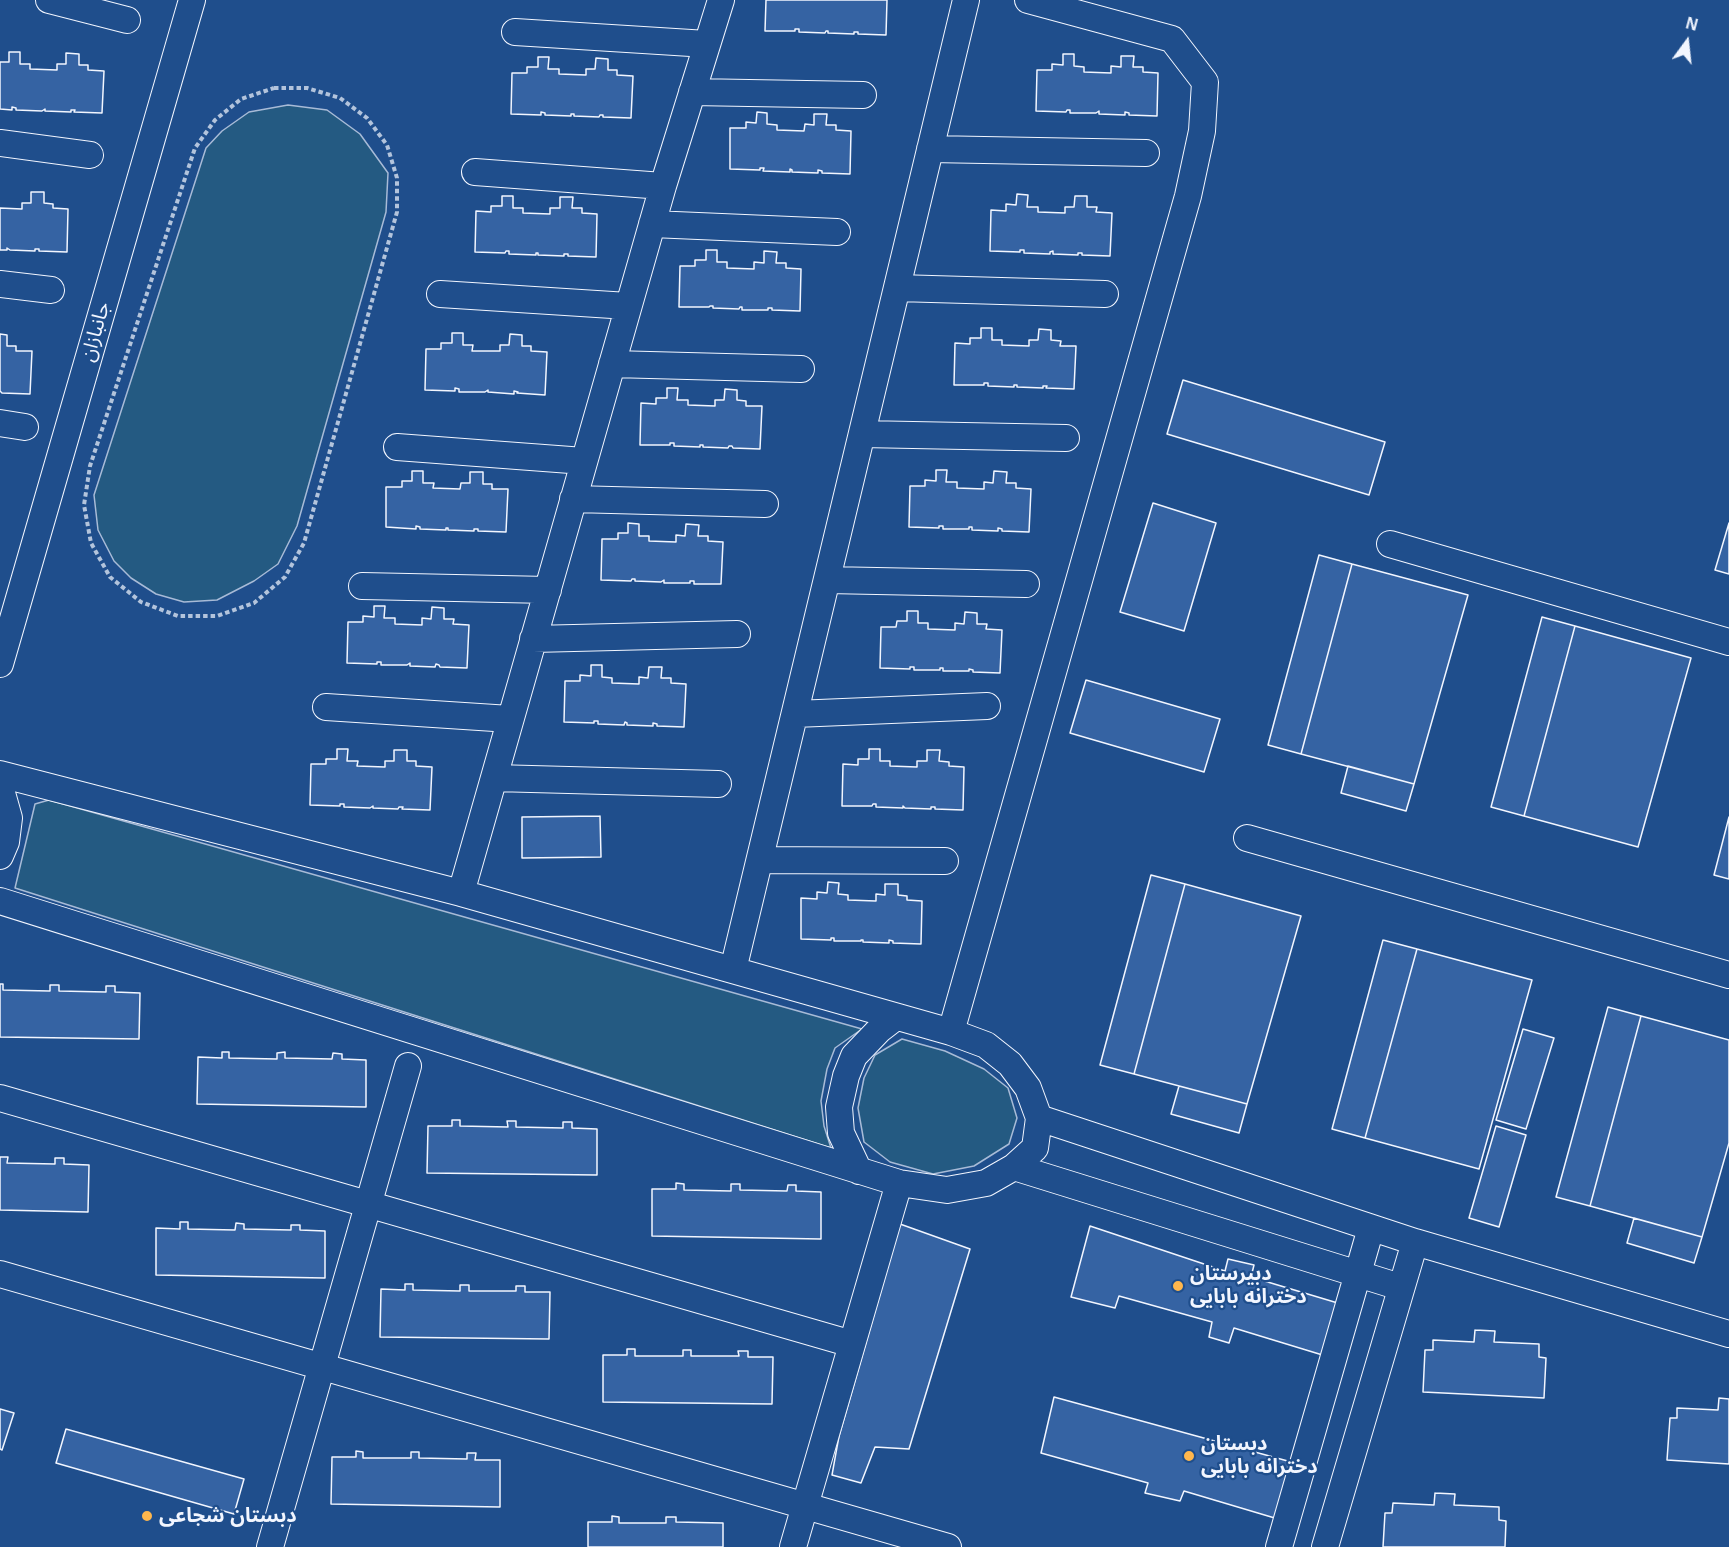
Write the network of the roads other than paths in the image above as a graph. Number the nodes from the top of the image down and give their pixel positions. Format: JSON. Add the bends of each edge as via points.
{"nodes":[{"id":1,"x":49,"y":0,"type":"edge"},
{"id":2,"x":192,"y":0,"type":"edge"},
{"id":3,"x":720,"y":0,"type":"edge"},
{"id":4,"x":966,"y":0,"type":"edge"},
{"id":5,"x":1028,"y":0,"type":"edge"},
{"id":6,"x":127,"y":20,"type":"dead end"},
{"id":7,"x":515,"y":32,"type":"dead end"},
{"id":8,"x":707,"y":44,"type":"junction"},
{"id":9,"x":692,"y":92,"type":"junction"},
{"id":10,"x":863,"y":95,"type":"dead end"},
{"id":11,"x":0,"y":143,"type":"edge"},
{"id":12,"x":930,"y":149,"type":"junction"},
{"id":13,"x":1146,"y":153,"type":"dead end"},
{"id":14,"x":90,"y":155,"type":"dead end"},
{"id":15,"x":475,"y":172,"type":"dead end"},
{"id":16,"x":663,"y":186,"type":"junction"},
{"id":17,"x":652,"y":224,"type":"junction"},
{"id":18,"x":837,"y":232,"type":"dead end"},
{"id":19,"x":0,"y":285,"type":"edge"},
{"id":20,"x":897,"y":288,"type":"junction"},
{"id":21,"x":51,"y":290,"type":"dead end"},
{"id":22,"x":440,"y":294,"type":"dead end"},
{"id":23,"x":1105,"y":294,"type":"dead end"},
{"id":24,"x":628,"y":306,"type":"junction"},
{"id":25,"x":612,"y":364,"type":"junction"},
{"id":26,"x":801,"y":369,"type":"dead end"},
{"id":27,"x":862,"y":434,"type":"junction"},
{"id":28,"x":1066,"y":438,"type":"dead end"},
{"id":29,"x":397,"y":447,"type":"dead end"},
{"id":30,"x":584,"y":461,"type":"junction"},
{"id":31,"x":573,"y":499,"type":"junction"},
{"id":32,"x":765,"y":504,"type":"dead end"},
{"id":33,"x":1390,"y":544,"type":"dead end"},
{"id":34,"x":827,"y":580,"type":"junction"},
{"id":35,"x":1026,"y":584,"type":"dead end"},
{"id":36,"x":362,"y":586,"type":"dead end"},
{"id":37,"x":548,"y":590,"type":"junction"},
{"id":38,"x":737,"y":634,"type":"dead end"},
{"id":39,"x":533,"y":639,"type":"junction"},
{"id":40,"x":1729,"y":642,"type":"edge"},
{"id":41,"x":0,"y":664,"type":"edge"},
{"id":42,"x":326,"y":706,"type":"dead end"},
{"id":43,"x":987,"y":706,"type":"dead end"},
{"id":44,"x":795,"y":714,"type":"junction"},
{"id":45,"x":510,"y":719,"type":"junction"},
{"id":46,"x":0,"y":774,"type":"edge"},
{"id":47,"x":494,"y":778,"type":"junction"},
{"id":48,"x":718,"y":784,"type":"dead end"},
{"id":49,"x":0,"y":786,"type":"edge"},
{"id":50,"x":1247,"y":838,"type":"dead end"},
{"id":51,"x":0,"y":855,"type":"edge"},
{"id":52,"x":760,"y":860,"type":"junction"},
{"id":53,"x":945,"y":861,"type":"dead end"},
{"id":54,"x":461,"y":892,"type":"junction"},
{"id":55,"x":0,"y":901,"type":"edge"},
{"id":56,"x":733,"y":970,"type":"junction"},
{"id":57,"x":1729,"y":975,"type":"edge"},
{"id":58,"x":896,"y":1017,"type":"junction"},
{"id":59,"x":951,"y":1032,"type":"junction"},
{"id":60,"x":408,"y":1066,"type":"dead end"},
{"id":61,"x":0,"y":1098,"type":"edge"},
{"id":62,"x":1039,"y":1118,"type":"junction"},
{"id":63,"x":1014,"y":1167,"type":"junction"},
{"id":64,"x":860,"y":1171,"type":"junction"},
{"id":65,"x":899,"y":1183,"type":"junction"},
{"id":66,"x":368,"y":1204,"type":"junction"},
{"id":67,"x":1371,"y":1228,"type":"junction"},
{"id":68,"x":1414,"y":1242,"type":"junction"},
{"id":69,"x":1358,"y":1273,"type":"junction"},
{"id":70,"x":0,"y":1274,"type":"edge"},
{"id":71,"x":1400,"y":1287,"type":"junction"},
{"id":72,"x":1729,"y":1334,"type":"edge"},
{"id":73,"x":852,"y":1344,"type":"junction"},
{"id":74,"x":322,"y":1367,"type":"junction"},
{"id":75,"x":805,"y":1506,"type":"junction"},
{"id":76,"x":270,"y":1547,"type":"edge"},
{"id":77,"x":793,"y":1547,"type":"edge"},
{"id":78,"x":948,"y":1547,"type":"edge"},
{"id":79,"x":1279,"y":1547,"type":"edge"},
{"id":80,"x":1325,"y":1547,"type":"edge"}],
"edges":[{"from":1,"to":6,"type":"street"},
{"from":2,"to":41,"type":"street","name":"جانبازان"},
{"from":3,"to":8,"type":"street"},
{"from":4,"to":12,"type":"street"},
{"from":5,"to":59,"type":"street","via":[[1172,39],[1205,82],[1202,131],[1188,196]]},
{"from":7,"to":8,"type":"street"},
{"from":8,"to":9,"type":"street"},
{"from":9,"to":10,"type":"street"},
{"from":9,"to":16,"type":"street"},
{"from":11,"to":14,"type":"street"},
{"from":12,"to":13,"type":"street"},
{"from":12,"to":20,"type":"street"},
{"from":15,"to":16,"type":"street"},
{"from":16,"to":17,"type":"street"},
{"from":17,"to":18,"type":"street"},
{"from":17,"to":24,"type":"street"},
{"from":19,"to":21,"type":"street"},
{"from":20,"to":23,"type":"street"},
{"from":20,"to":27,"type":"street"},
{"from":22,"to":24,"type":"street"},
{"from":24,"to":25,"type":"street"},
{"from":25,"to":26,"type":"street"},
{"from":25,"to":30,"type":"street"},
{"from":27,"to":28,"type":"street"},
{"from":27,"to":34,"type":"street"},
{"from":29,"to":30,"type":"street"},
{"from":30,"to":31,"type":"street"},
{"from":31,"to":32,"type":"street"},
{"from":31,"to":37,"type":"street"},
{"from":33,"to":40,"type":"street"},
{"from":34,"to":35,"type":"street"},
{"from":34,"to":44,"type":"street"},
{"from":36,"to":37,"type":"street"},
{"from":37,"to":39,"type":"street"},
{"from":38,"to":39,"type":"street"},
{"from":39,"to":45,"type":"street"},
{"from":42,"to":45,"type":"street"},
{"from":43,"to":44,"type":"street"},
{"from":44,"to":52,"type":"street"},
{"from":45,"to":47,"type":"street"},
{"from":46,"to":54,"type":"street"},
{"from":47,"to":48,"type":"street"},
{"from":47,"to":54,"type":"street"},
{"from":49,"to":51,"type":"street","via":[[9,818]]},
{"from":50,"to":57,"type":"street"},
{"from":52,"to":53,"type":"street"},
{"from":52,"to":56,"type":"street"},
{"from":54,"to":56,"type":"street"},
{"from":55,"to":64,"type":"street"},
{"from":56,"to":58,"type":"street"},
{"from":58,"to":59,"type":"street"},
{"from":58,"to":64,"type":"street","via":[[854,1056],[846,1076],[839,1107],[841,1133]]},
{"from":59,"to":62,"type":"street","via":[[986,1045],[1010,1064],[1028,1088]]},
{"from":60,"to":66,"type":"street"},
{"from":61,"to":66,"type":"street"},
{"from":62,"to":63,"type":"street","via":[[1035,1148]]},
{"from":62,"to":67,"type":"street"},
{"from":63,"to":65,"type":"street","via":[[986,1183],[946,1190]]},
{"from":63,"to":69,"type":"street"},
{"from":64,"to":65,"type":"street"},
{"from":65,"to":73,"type":"street"},
{"from":66,"to":73,"type":"street"},
{"from":66,"to":74,"type":"street"},
{"from":67,"to":68,"type":"street"},
{"from":67,"to":69,"type":"street"},
{"from":68,"to":71,"type":"street"},
{"from":68,"to":72,"type":"street"},
{"from":69,"to":71,"type":"street"},
{"from":69,"to":79,"type":"street"},
{"from":70,"to":74,"type":"street"},
{"from":71,"to":80,"type":"street"},
{"from":73,"to":75,"type":"street"},
{"from":74,"to":75,"type":"street"},
{"from":74,"to":76,"type":"street"},
{"from":75,"to":77,"type":"street"},
{"from":75,"to":78,"type":"street"}]}
